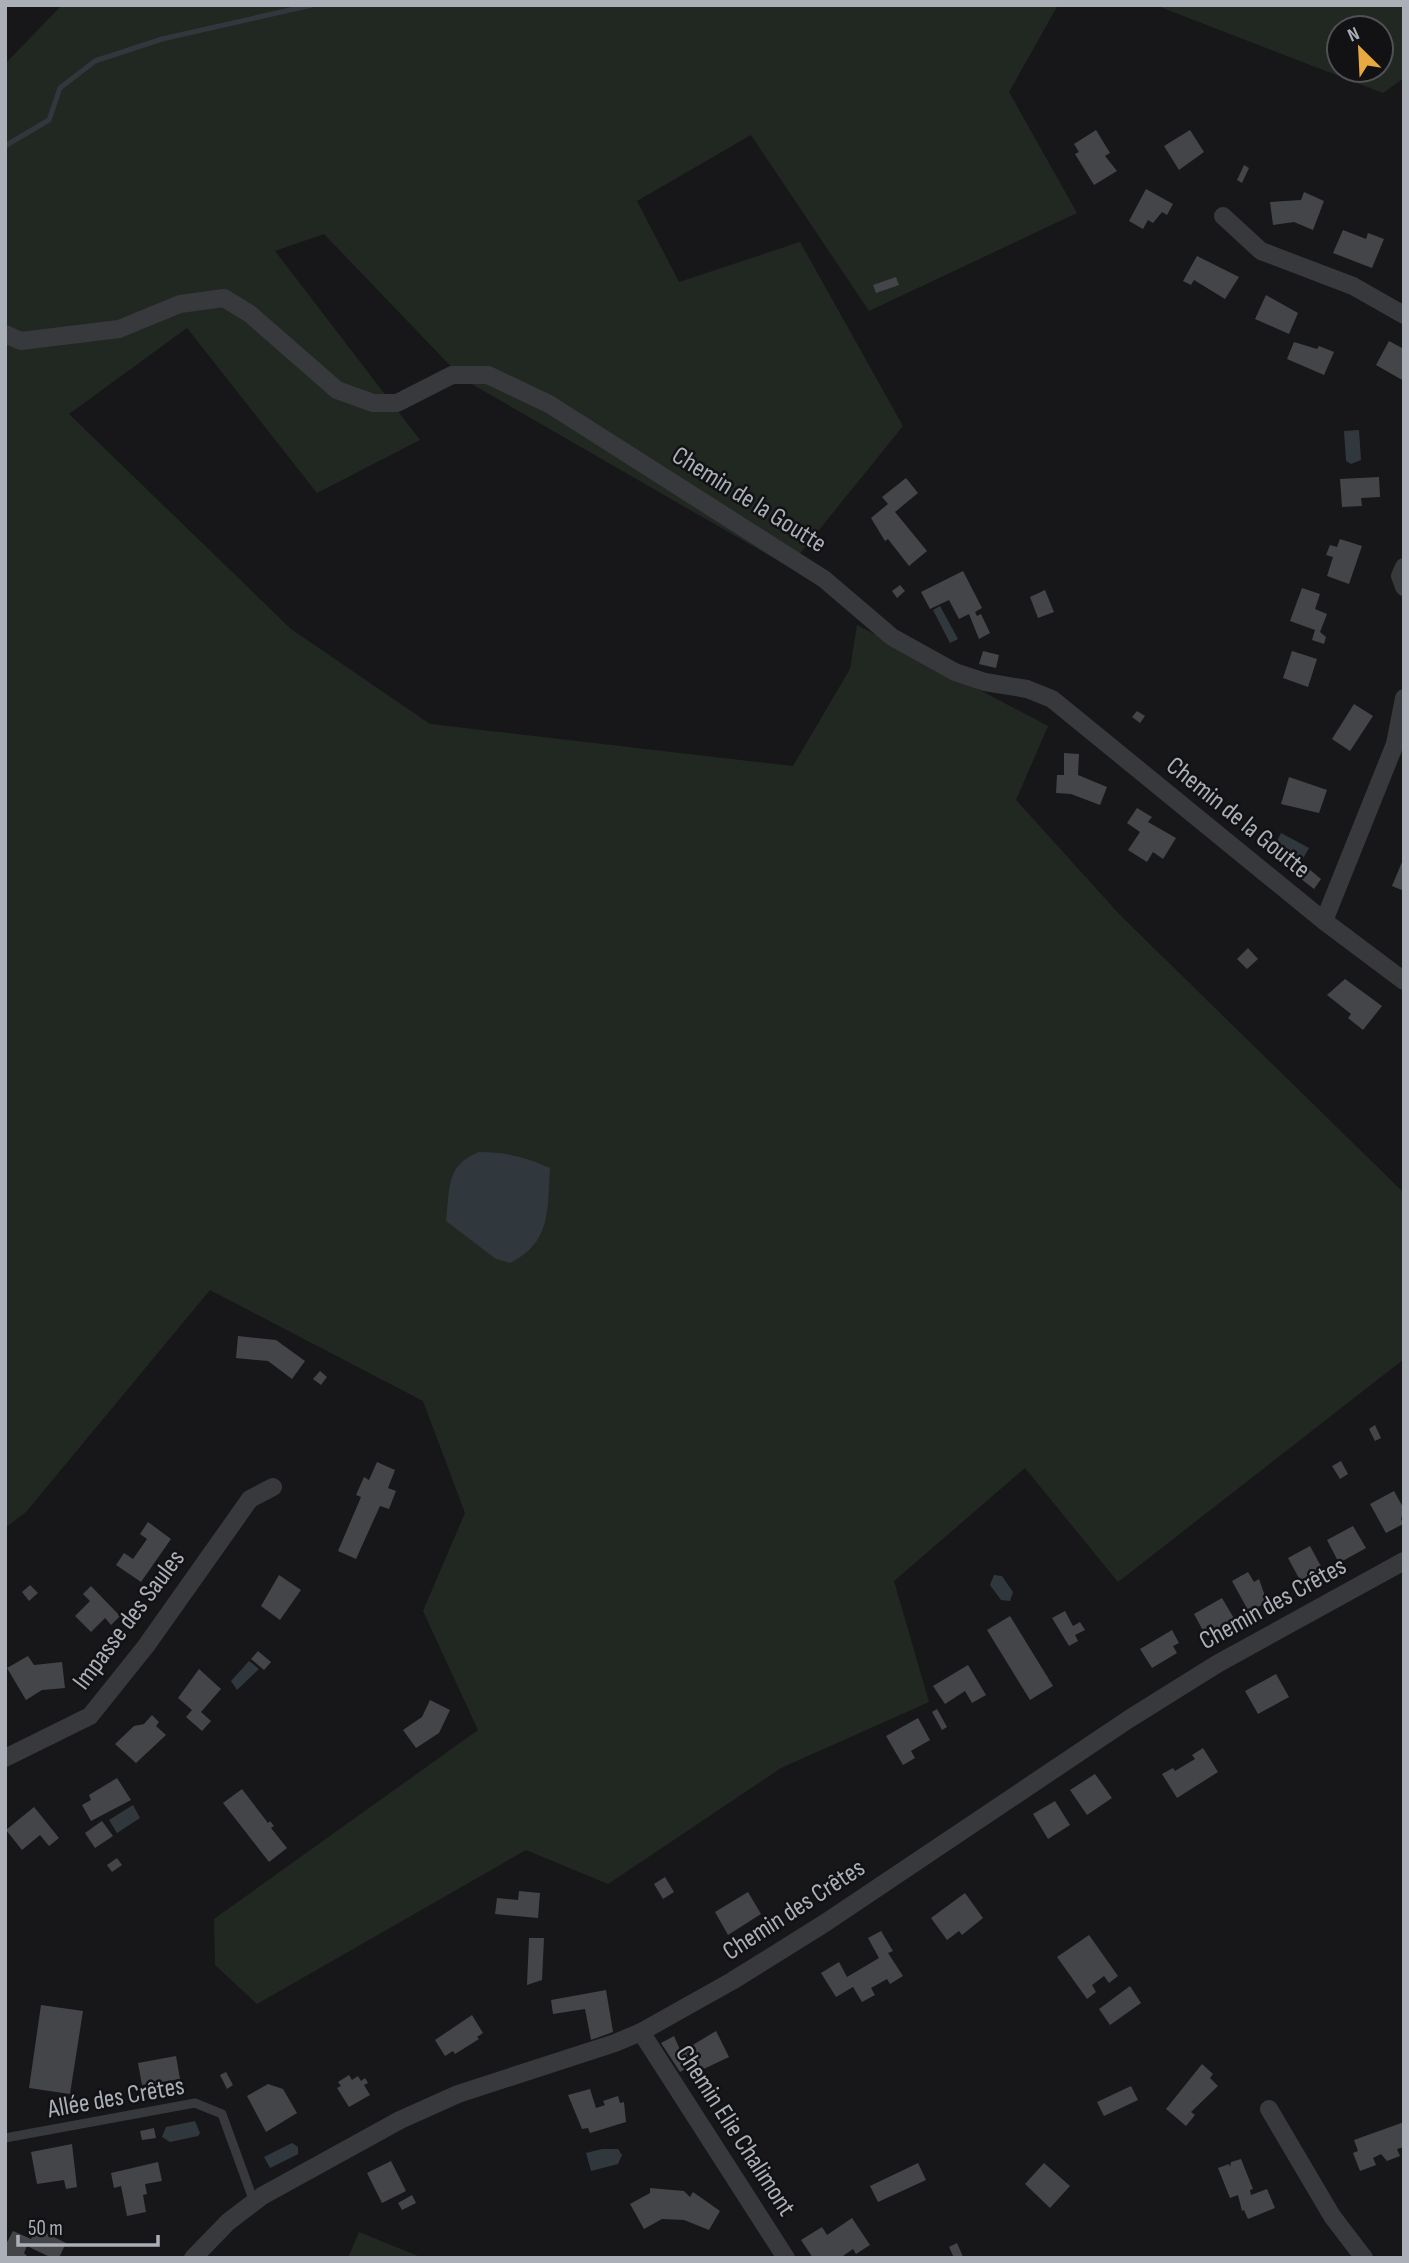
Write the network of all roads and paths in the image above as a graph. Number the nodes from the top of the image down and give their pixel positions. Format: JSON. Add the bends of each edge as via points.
{"nodes":[{"id":1,"x":1223,"y":216,"type":"dead end"},
{"id":2,"x":1404,"y":316,"type":"edge"},
{"id":3,"x":5,"y":334,"type":"edge"},
{"id":4,"x":1404,"y":567,"type":"edge"},
{"id":5,"x":1404,"y":587,"type":"edge"},
{"id":6,"x":1404,"y":698,"type":"edge"},
{"id":7,"x":1324,"y":921,"type":"junction"},
{"id":8,"x":1404,"y":981,"type":"edge"},
{"id":9,"x":273,"y":1487,"type":"dead end"},
{"id":10,"x":1404,"y":1560,"type":"edge"},
{"id":11,"x":5,"y":1758,"type":"edge"},
{"id":12,"x":641,"y":2032,"type":"junction"},
{"id":13,"x":1269,"y":2109,"type":"dead end"},
{"id":14,"x":5,"y":2138,"type":"edge"},
{"id":15,"x":254,"y":2202,"type":"junction"},
{"id":16,"x":193,"y":2258,"type":"edge"},
{"id":17,"x":786,"y":2258,"type":"edge"},
{"id":18,"x":1364,"y":2258,"type":"edge"}],
"edges":[{"from":1,"to":2,"type":"street","via":[[1261,251],[1353,286]]},
{"from":3,"to":7,"type":"street","name":"Chemin de la Goutte","via":[[21,341],[119,329],[180,304],[224,298],[250,314],[337,390],[373,403],[397,402],[452,376],[488,375],[549,404],[824,579],[892,637],[956,672],[1052,699]]},
{"from":4,"to":5,"type":"street","via":[[1400,576]]},
{"from":6,"to":7,"type":"street","via":[[1395,744]]},
{"from":7,"to":8,"type":"street","name":"Chemin de la Goutte"},
{"from":9,"to":11,"type":"street","name":"Impasse des Saules","via":[[250,1499],[146,1646],[90,1716]]},
{"from":10,"to":12,"type":"street","name":"Chemin des Crêtes","via":[[1217,1664],[825,1923]]},
{"from":12,"to":15,"type":"street","name":"Chemin des Crêtes","via":[[458,2094],[400,2120]]},
{"from":12,"to":17,"type":"street","name":"Chemin Elie Chalimont"},
{"from":13,"to":18,"type":"street","via":[[1332,2216]]},
{"from":14,"to":15,"type":"lane","name":"Allée des Crêtes","via":[[195,2103],[222,2114]]},
{"from":15,"to":16,"type":"street","name":"Chemin des Crêtes"}]}
